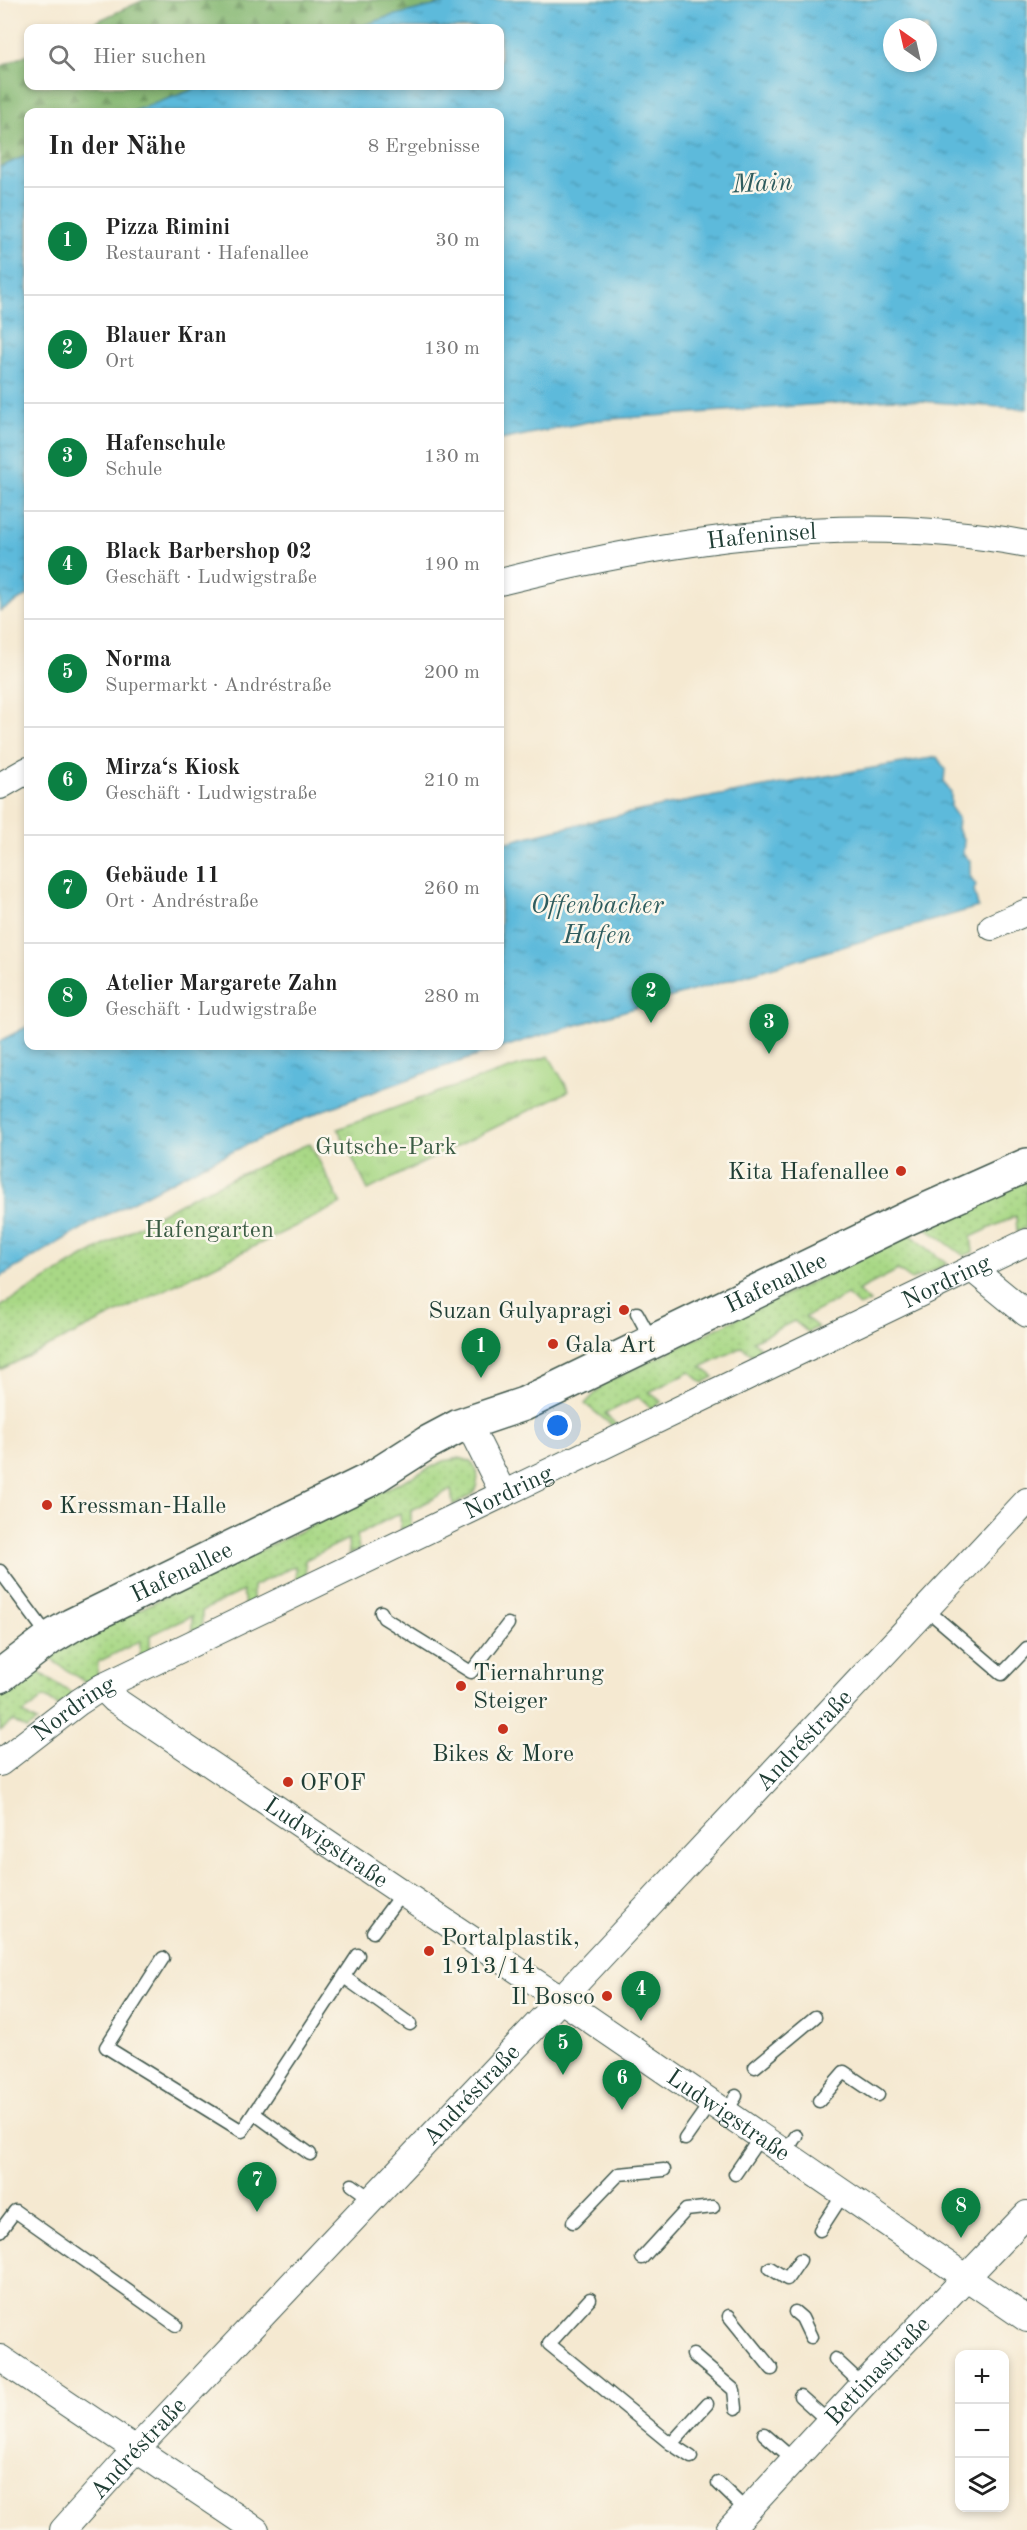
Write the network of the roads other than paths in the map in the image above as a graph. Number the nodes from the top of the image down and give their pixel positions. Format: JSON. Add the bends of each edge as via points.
{"nodes":[{"id":1,"x":1027,"y":544,"type":"edge"},
{"id":2,"x":504,"y":581,"type":"edge"},
{"id":3,"x":24,"y":772,"type":"edge"},
{"id":4,"x":0,"y":786,"type":"edge"},
{"id":5,"x":1027,"y":912,"type":"edge"},
{"id":6,"x":992,"y":927,"type":"dead end"},
{"id":7,"x":1027,"y":1165,"type":"edge"},
{"id":8,"x":1027,"y":1242,"type":"edge"},
{"id":9,"x":970,"y":1268,"type":"junction"},
{"id":10,"x":638,"y":1313,"type":"dead end"},
{"id":11,"x":1027,"y":1314,"type":"edge"},
{"id":12,"x":652,"y":1342,"type":"junction"},
{"id":13,"x":524,"y":1404,"type":"junction"},
{"id":14,"x":476,"y":1439,"type":"junction"},
{"id":15,"x":369,"y":1480,"type":"junction"},
{"id":16,"x":504,"y":1493,"type":"junction"},
{"id":17,"x":1027,"y":1501,"type":"edge"},
{"id":18,"x":0,"y":1571,"type":"edge"},
{"id":19,"x":926,"y":1609,"type":"junction"},
{"id":20,"x":381,"y":1612,"type":"dead end"},
{"id":21,"x":508,"y":1624,"type":"dead end"},
{"id":22,"x":50,"y":1638,"type":"junction"},
{"id":23,"x":1027,"y":1648,"type":"edge"},
{"id":24,"x":0,"y":1676,"type":"edge"},
{"id":25,"x":102,"y":1688,"type":"junction"},
{"id":26,"x":0,"y":1762,"type":"edge"},
{"id":27,"x":402,"y":1893,"type":"junction"},
{"id":28,"x":373,"y":1932,"type":"dead end"},
{"id":29,"x":358,"y":1954,"type":"dead end"},
{"id":30,"x":163,"y":1958,"type":"dead end"},
{"id":31,"x":344,"y":1977,"type":"junction"},
{"id":32,"x":561,"y":1999,"type":"junction"},
{"id":33,"x":815,"y":2017,"type":"dead end"},
{"id":34,"x":410,"y":2024,"type":"dead end"},
{"id":35,"x":755,"y":2067,"type":"dead end"},
{"id":36,"x":878,"y":2095,"type":"dead end"},
{"id":37,"x":819,"y":2102,"type":"dead end"},
{"id":38,"x":724,"y":2103,"type":"junction"},
{"id":39,"x":255,"y":2114,"type":"junction"},
{"id":40,"x":760,"y":2136,"type":"junction"},
{"id":41,"x":685,"y":2139,"type":"dead end"},
{"id":42,"x":310,"y":2154,"type":"dead end"},
{"id":43,"x":664,"y":2170,"type":"dead end"},
{"id":44,"x":735,"y":2174,"type":"dead end"},
{"id":45,"x":352,"y":2185,"type":"dead end"},
{"id":46,"x":844,"y":2193,"type":"junction"},
{"id":47,"x":373,"y":2200,"type":"junction"},
{"id":48,"x":713,"y":2207,"type":"dead end"},
{"id":49,"x":1027,"y":2214,"type":"edge"},
{"id":50,"x":573,"y":2222,"type":"dead end"},
{"id":51,"x":820,"y":2230,"type":"dead end"},
{"id":52,"x":0,"y":2231,"type":"edge"},
{"id":53,"x":642,"y":2258,"type":"dead end"},
{"id":54,"x":800,"y":2260,"type":"dead end"},
{"id":55,"x":770,"y":2268,"type":"dead end"},
{"id":56,"x":968,"y":2277,"type":"junction"},
{"id":57,"x":590,"y":2299,"type":"dead end"},
{"id":58,"x":795,"y":2312,"type":"dead end"},
{"id":59,"x":729,"y":2316,"type":"dead end"},
{"id":60,"x":1027,"y":2319,"type":"edge"},
{"id":61,"x":176,"y":2325,"type":"dead end"},
{"id":62,"x":811,"y":2337,"type":"dead end"},
{"id":63,"x":693,"y":2355,"type":"dead end"},
{"id":64,"x":0,"y":2358,"type":"edge"},
{"id":65,"x":835,"y":2360,"type":"dead end"},
{"id":66,"x":772,"y":2369,"type":"dead end"},
{"id":67,"x":863,"y":2385,"type":"junction"},
{"id":68,"x":800,"y":2396,"type":"dead end"},
{"id":69,"x":707,"y":2404,"type":"dead end"},
{"id":70,"x":736,"y":2408,"type":"dead end"},
{"id":71,"x":829,"y":2422,"type":"junction"},
{"id":72,"x":764,"y":2434,"type":"dead end"},
{"id":73,"x":671,"y":2444,"type":"junction"},
{"id":74,"x":135,"y":2451,"type":"junction"},
{"id":75,"x":691,"y":2457,"type":"dead end"},
{"id":76,"x":794,"y":2460,"type":"junction"},
{"id":77,"x":718,"y":2483,"type":"dead end"},
{"id":78,"x":747,"y":2511,"type":"junction"},
{"id":79,"x":63,"y":2530,"type":"edge"},
{"id":80,"x":256,"y":2530,"type":"edge"},
{"id":81,"x":729,"y":2530,"type":"edge"}],
"edges":[{"from":1,"to":2,"type":"street","name":"Hafeninsel","via":[[945,532],[787,532],[656,550]]},
{"from":3,"to":4,"type":"street"},
{"from":5,"to":6,"type":"street"},
{"from":7,"to":12,"type":"main road","name":"Hafenallee"},
{"from":8,"to":9,"type":"street","name":"Nordring"},
{"from":9,"to":11,"type":"street"},
{"from":9,"to":16,"type":"street","name":"Nordring"},
{"from":10,"to":12,"type":"lane"},
{"from":12,"to":13,"type":"main road","name":"Hafenallee"},
{"from":13,"to":14,"type":"main road","name":"Hafenallee"},
{"from":13,"to":15,"type":"main road","name":"Hafenallee","via":[[459,1426]]},
{"from":14,"to":15,"type":"main road","name":"Hafenallee"},
{"from":14,"to":16,"type":"street"},
{"from":15,"to":22,"type":"main road","name":"Hafenallee"},
{"from":16,"to":25,"type":"street","name":"Nordring","via":[[361,1570]]},
{"from":17,"to":19,"type":"street","name":"Andréstraße"},
{"from":18,"to":22,"type":"lane"},
{"from":19,"to":23,"type":"lane","via":[[1002,1674]]},
{"from":19,"to":32,"type":"street","name":"Andréstraße"},
{"from":20,"to":21,"type":"lane","via":[[384,1618],[471,1672]]},
{"from":22,"to":24,"type":"main road","name":"Hafenallee"},
{"from":25,"to":26,"type":"street","name":"Nordring"},
{"from":25,"to":27,"type":"street","name":"Ludwigstraße"},
{"from":27,"to":28,"type":"lane"},
{"from":27,"to":32,"type":"street","name":"Ludwigstraße"},
{"from":29,"to":31,"type":"lane"},
{"from":30,"to":39,"type":"lane","via":[[106,2047],[242,2131]]},
{"from":31,"to":34,"type":"lane"},
{"from":31,"to":39,"type":"lane"},
{"from":32,"to":38,"type":"street","name":"Ludwigstraße"},
{"from":32,"to":47,"type":"street","name":"Andréstraße"},
{"from":33,"to":35,"type":"lane"},
{"from":36,"to":37,"type":"lane","via":[[844,2072]]},
{"from":38,"to":40,"type":"street","name":"Ludwigstraße"},
{"from":38,"to":41,"type":"lane"},
{"from":39,"to":42,"type":"lane"},
{"from":40,"to":44,"type":"lane"},
{"from":40,"to":46,"type":"street","name":"Ludwigstraße","via":[[790,2145]]},
{"from":43,"to":50,"type":"lane","via":[[619,2174]]},
{"from":45,"to":47,"type":"lane"},
{"from":46,"to":51,"type":"lane"},
{"from":46,"to":56,"type":"street","name":"Ludwigstraße"},
{"from":47,"to":74,"type":"street","name":"Andréstraße"},
{"from":48,"to":53,"type":"lane","via":[[686,2210]]},
{"from":49,"to":56,"type":"street","name":"Bettinastraße"},
{"from":52,"to":61,"type":"lane","via":[[15,2211]]},
{"from":54,"to":55,"type":"lane","via":[[787,2280]]},
{"from":56,"to":60,"type":"street","name":"Ludwigstraße"},
{"from":56,"to":67,"type":"street","name":"Bettinastraße"},
{"from":57,"to":73,"type":"lane","via":[[549,2344]]},
{"from":58,"to":62,"type":"lane"},
{"from":59,"to":66,"type":"lane"},
{"from":63,"to":70,"type":"lane","via":[[734,2390]]},
{"from":64,"to":74,"type":"street"},
{"from":65,"to":67,"type":"lane"},
{"from":67,"to":71,"type":"street","name":"Bettinastraße"},
{"from":68,"to":71,"type":"lane"},
{"from":69,"to":73,"type":"lane"},
{"from":71,"to":76,"type":"street","name":"Bettinastraße"},
{"from":72,"to":76,"type":"lane"},
{"from":73,"to":75,"type":"lane"},
{"from":74,"to":79,"type":"street","name":"Andréstraße"},
{"from":74,"to":80,"type":"street"},
{"from":76,"to":78,"type":"street","name":"Bettinastraße"},
{"from":77,"to":78,"type":"lane"},
{"from":78,"to":81,"type":"street","name":"Bettinastraße"}]}
